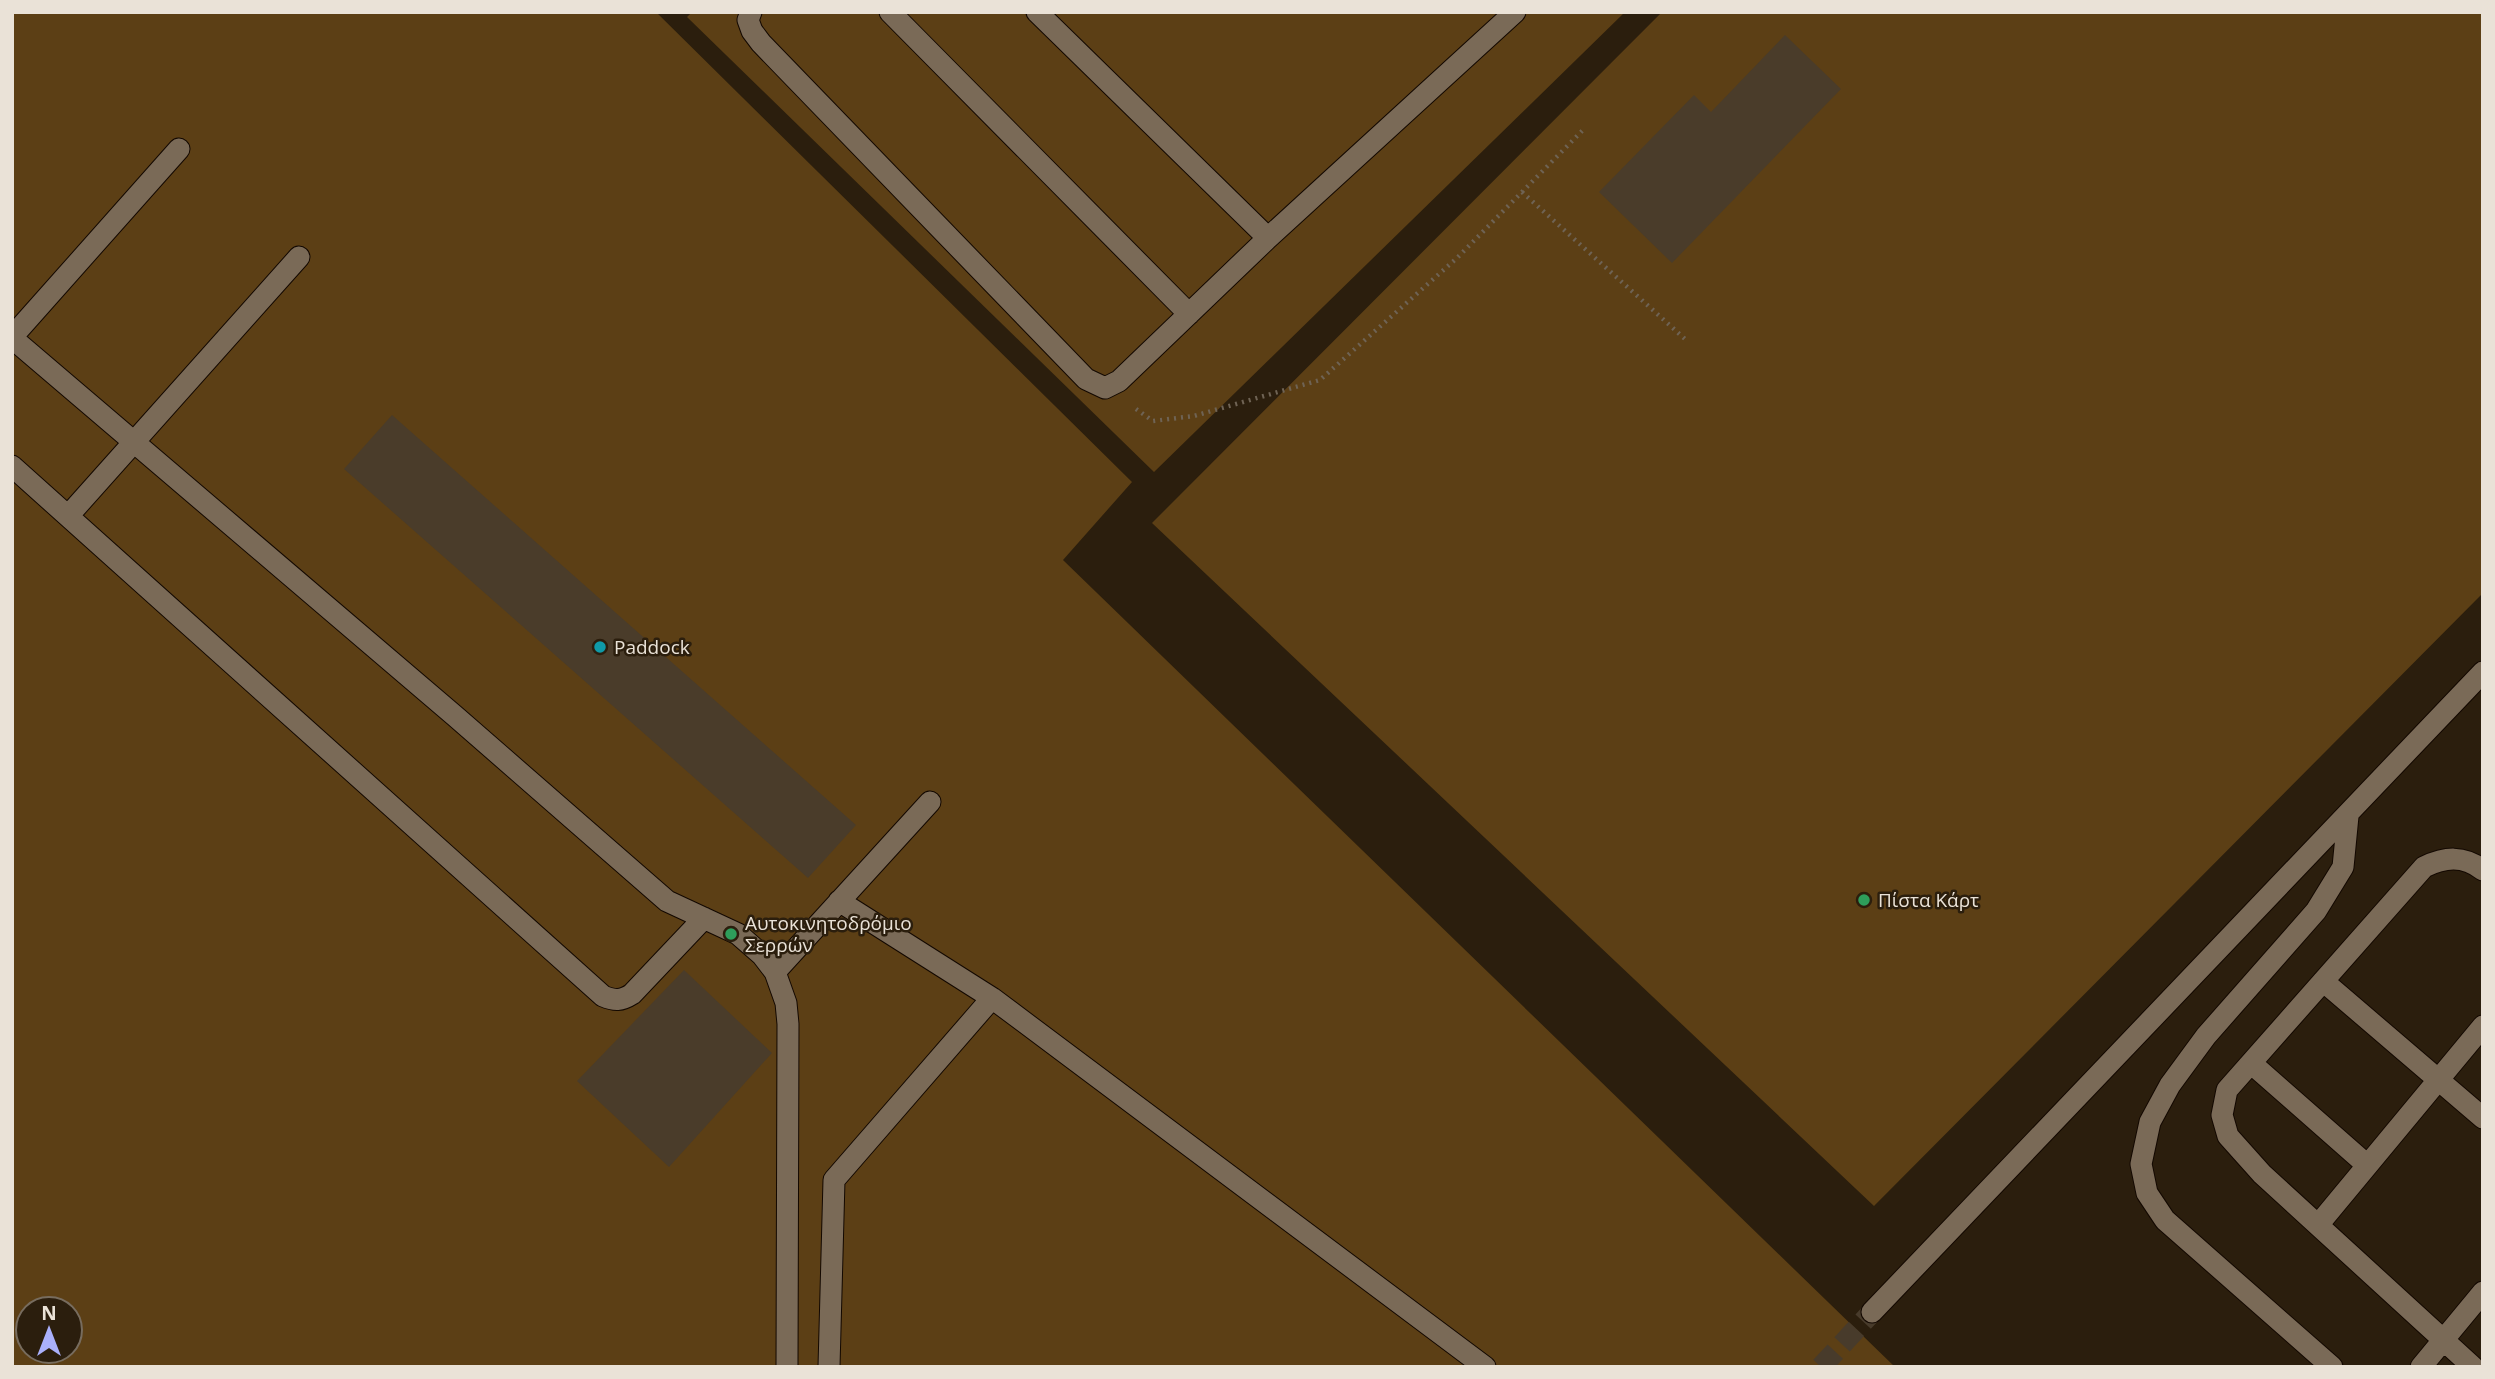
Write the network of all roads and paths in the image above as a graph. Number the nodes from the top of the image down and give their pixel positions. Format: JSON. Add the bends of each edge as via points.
{"nodes":[{"id":1,"x":751,"y":12,"type":"edge"},
{"id":2,"x":890,"y":12,"type":"edge"},
{"id":3,"x":1037,"y":12,"type":"edge"},
{"id":4,"x":1515,"y":12,"type":"edge"},
{"id":5,"x":1583,"y":130,"type":"dead end"},
{"id":6,"x":179,"y":149,"type":"dead end"},
{"id":7,"x":1522,"y":192,"type":"junction"},
{"id":8,"x":1268,"y":238,"type":"junction"},
{"id":9,"x":299,"y":257,"type":"dead end"},
{"id":10,"x":1189,"y":314,"type":"junction"},
{"id":11,"x":12,"y":338,"type":"edge"},
{"id":12,"x":1685,"y":339,"type":"dead end"},
{"id":13,"x":1119,"y":381,"type":"junction"},
{"id":14,"x":133,"y":441,"type":"junction"},
{"id":15,"x":12,"y":466,"type":"edge"},
{"id":16,"x":68,"y":516,"type":"junction"},
{"id":17,"x":2483,"y":672,"type":"edge"},
{"id":18,"x":930,"y":802,"type":"dead end"},
{"id":19,"x":2348,"y":816,"type":"junction"},
{"id":20,"x":2483,"y":870,"type":"edge"},
{"id":21,"x":839,"y":901,"type":"junction"},
{"id":22,"x":704,"y":918,"type":"junction"},
{"id":23,"x":775,"y":972,"type":"junction"},
{"id":24,"x":2323,"y":981,"type":"junction"},
{"id":25,"x":992,"y":998,"type":"junction"},
{"id":26,"x":2483,"y":1026,"type":"edge"},
{"id":27,"x":2251,"y":1063,"type":"junction"},
{"id":28,"x":2438,"y":1079,"type":"junction"},
{"id":29,"x":2483,"y":1118,"type":"edge"},
{"id":30,"x":2367,"y":1165,"type":"junction"},
{"id":31,"x":2318,"y":1225,"type":"junction"},
{"id":32,"x":2483,"y":1292,"type":"edge"},
{"id":33,"x":1872,"y":1312,"type":"tunnel mouth"},
{"id":34,"x":2442,"y":1339,"type":"junction"},
{"id":35,"x":788,"y":1367,"type":"edge"},
{"id":36,"x":829,"y":1367,"type":"edge"},
{"id":37,"x":1485,"y":1367,"type":"edge"},
{"id":38,"x":2332,"y":1367,"type":"edge"},
{"id":39,"x":2421,"y":1367,"type":"edge"},
{"id":40,"x":2473,"y":1367,"type":"edge"}],
"edges":[{"from":1,"to":13,"type":"street","via":[[748,20],[761,43],[1086,379],[1105,388]]},
{"from":2,"to":10,"type":"street"},
{"from":3,"to":8,"type":"street"},
{"from":4,"to":8,"type":"street"},
{"from":5,"to":7,"type":"path"},
{"from":6,"to":11,"type":"street"},
{"from":7,"to":12,"type":"path"},
{"from":7,"to":13,"type":"path","via":[[1457,258],[1320,380],[1194,416],[1153,421],[1137,411]]},
{"from":8,"to":10,"type":"street"},
{"from":9,"to":14,"type":"street"},
{"from":10,"to":13,"type":"street"},
{"from":11,"to":14,"type":"street"},
{"from":14,"to":16,"type":"street"},
{"from":14,"to":22,"type":"street","via":[[667,901]]},
{"from":15,"to":16,"type":"street"},
{"from":16,"to":22,"type":"street","via":[[603,996],[623,1000],[632,994]]},
{"from":17,"to":19,"type":"street"},
{"from":18,"to":21,"type":"street"},
{"from":19,"to":33,"type":"street"},
{"from":19,"to":38,"type":"street","via":[[2343,867],[2316,911],[2206,1036],[2170,1086],[2150,1122],[2141,1164],[2147,1192],[2165,1220]]},
{"from":20,"to":24,"type":"street","via":[[2473,862],[2442,859],[2424,867]]},
{"from":21,"to":23,"type":"street"},
{"from":21,"to":25,"type":"street"},
{"from":22,"to":23,"type":"street","via":[[738,934]]},
{"from":23,"to":35,"type":"street","via":[[788,1024]]},
{"from":24,"to":27,"type":"street"},
{"from":24,"to":28,"type":"street"},
{"from":25,"to":36,"type":"street","via":[[834,1180]]},
{"from":25,"to":37,"type":"street"},
{"from":26,"to":28,"type":"street"},
{"from":27,"to":30,"type":"street"},
{"from":27,"to":31,"type":"street","via":[[2227,1090],[2222,1115],[2228,1136]]},
{"from":28,"to":29,"type":"street"},
{"from":28,"to":30,"type":"street"},
{"from":30,"to":31,"type":"street"},
{"from":31,"to":34,"type":"street"},
{"from":32,"to":34,"type":"street"},
{"from":34,"to":39,"type":"street"},
{"from":34,"to":40,"type":"street"}]}
